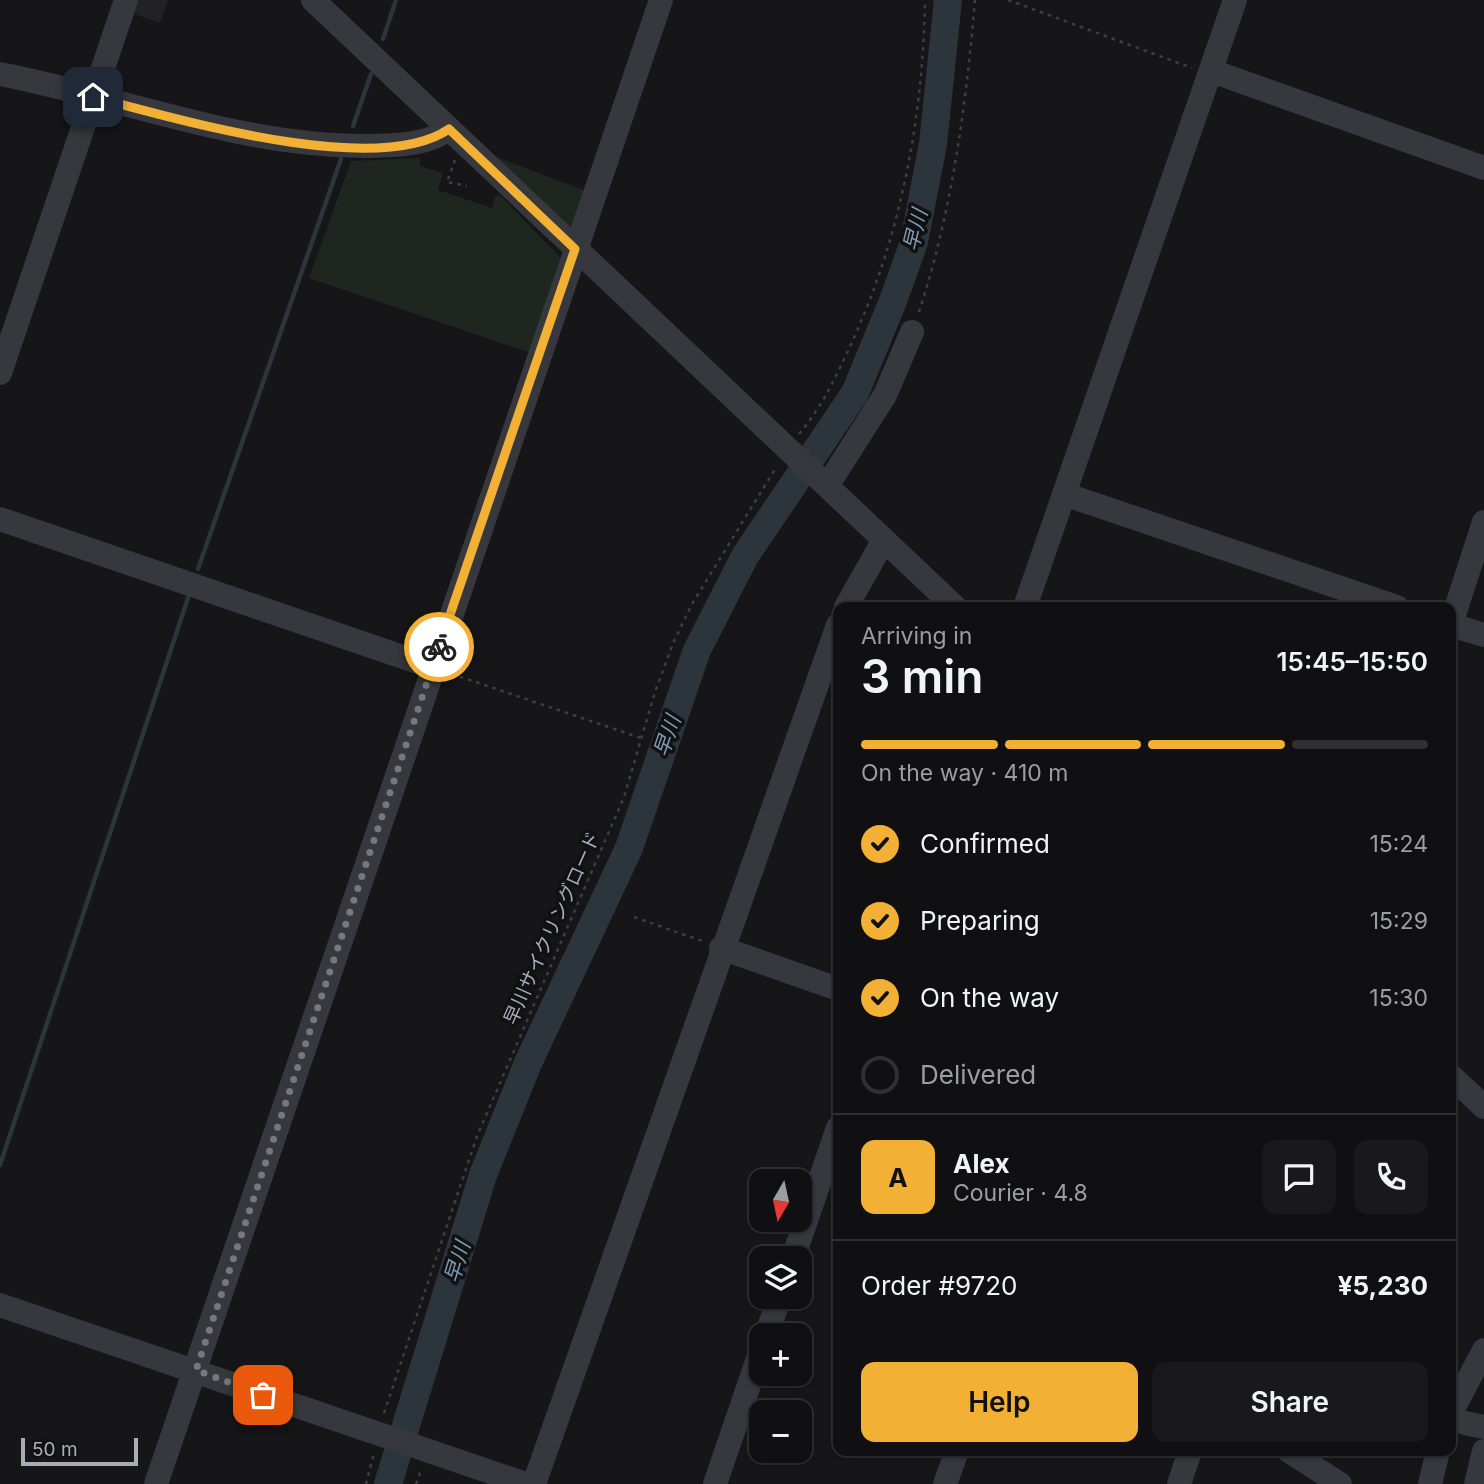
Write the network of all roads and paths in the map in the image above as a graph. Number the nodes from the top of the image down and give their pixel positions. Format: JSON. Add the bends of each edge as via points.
{"nodes":[{"id":1,"x":126,"y":0,"type":"edge"},
{"id":2,"x":313,"y":0,"type":"edge"},
{"id":3,"x":661,"y":0,"type":"edge"},
{"id":4,"x":925,"y":0,"type":"edge"},
{"id":5,"x":975,"y":0,"type":"edge"},
{"id":6,"x":1008,"y":0,"type":"edge"},
{"id":7,"x":1235,"y":0,"type":"edge"},
{"id":8,"x":1212,"y":71,"type":"junction"},
{"id":9,"x":0,"y":74,"type":"edge"},
{"id":10,"x":93,"y":97,"type":"junction"},
{"id":11,"x":449,"y":129,"type":"junction"},
{"id":12,"x":460,"y":156,"type":"dead end"},
{"id":13,"x":1484,"y":168,"type":"edge"},
{"id":14,"x":467,"y":186,"type":"dead end"},
{"id":15,"x":575,"y":249,"type":"junction"},
{"id":16,"x":912,"y":332,"type":"joint"},
{"id":17,"x":0,"y":373,"type":"edge"},
{"id":18,"x":789,"y":450,"type":"junction"},
{"id":19,"x":826,"y":484,"type":"junction"},
{"id":20,"x":1064,"y":494,"type":"junction"},
{"id":21,"x":0,"y":519,"type":"edge"},
{"id":22,"x":1484,"y":522,"type":"edge"},
{"id":23,"x":884,"y":540,"type":"junction"},
{"id":24,"x":849,"y":602,"type":"edge"},
{"id":25,"x":950,"y":602,"type":"edge"},
{"id":26,"x":1027,"y":602,"type":"edge"},
{"id":27,"x":1382,"y":602,"type":"edge"},
{"id":28,"x":1456,"y":609,"type":"edge"},
{"id":29,"x":1456,"y":627,"type":"edge"},
{"id":30,"x":1484,"y":635,"type":"edge"},
{"id":31,"x":833,"y":639,"type":"edge"},
{"id":32,"x":432,"y":667,"type":"junction"},
{"id":33,"x":642,"y":738,"type":"junction"},
{"id":34,"x":634,"y":917,"type":"dead end"},
{"id":35,"x":722,"y":948,"type":"junction"},
{"id":36,"x":833,"y":987,"type":"edge"},
{"id":37,"x":1456,"y":1081,"type":"edge"},
{"id":38,"x":1484,"y":1107,"type":"edge"},
{"id":39,"x":833,"y":1142,"type":"edge"},
{"id":40,"x":797,"y":1246,"type":"edge"},
{"id":41,"x":0,"y":1305,"type":"edge"},
{"id":42,"x":1484,"y":1350,"type":"edge"},
{"id":43,"x":196,"y":1370,"type":"junction"},
{"id":44,"x":749,"y":1385,"type":"edge"},
{"id":45,"x":1456,"y":1403,"type":"edge"},
{"id":46,"x":1456,"y":1421,"type":"edge"},
{"id":47,"x":1484,"y":1427,"type":"edge"},
{"id":48,"x":381,"y":1428,"type":"junction"},
{"id":49,"x":1484,"y":1451,"type":"edge"},
{"id":50,"x":955,"y":1456,"type":"edge"},
{"id":51,"x":1188,"y":1456,"type":"edge"},
{"id":52,"x":1297,"y":1456,"type":"edge"},
{"id":53,"x":1437,"y":1456,"type":"edge"},
{"id":54,"x":156,"y":1484,"type":"edge"},
{"id":55,"x":366,"y":1484,"type":"edge"},
{"id":56,"x":526,"y":1484,"type":"edge"},
{"id":57,"x":534,"y":1484,"type":"edge"},
{"id":58,"x":715,"y":1484,"type":"edge"},
{"id":59,"x":945,"y":1484,"type":"edge"},
{"id":60,"x":1179,"y":1484,"type":"edge"},
{"id":61,"x":1340,"y":1484,"type":"edge"},
{"id":62,"x":1430,"y":1484,"type":"edge"},
{"id":63,"x":1476,"y":1484,"type":"edge"}],
"edges":[{"from":1,"to":10,"type":"street"},
{"from":2,"to":11,"type":"street"},
{"from":3,"to":15,"type":"street"},
{"from":4,"to":18,"type":"path","name":"早川サイクリングロード","via":[[914,136],[882,273],[832,386]]},
{"from":5,"to":16,"type":"path","via":[[949,205]]},
{"from":6,"to":8,"type":"path","via":[[1200,71]]},
{"from":7,"to":8,"type":"street"},
{"from":8,"to":13,"type":"street"},
{"from":8,"to":20,"type":"street"},
{"from":9,"to":10,"type":"street"},
{"from":10,"to":11,"type":"street","via":[[229,132],[292,142],[349,146],[415,143],[437,138]]},
{"from":10,"to":17,"type":"street"},
{"from":11,"to":15,"type":"street"},
{"from":12,"to":14,"type":"path","via":[[447,182]]},
{"from":15,"to":18,"type":"street"},
{"from":15,"to":32,"type":"street"},
{"from":16,"to":19,"type":"street","via":[[885,395]]},
{"from":18,"to":19,"type":"street"},
{"from":18,"to":33,"type":"path","name":"早川サイクリングロード","via":[[692,604],[655,692]]},
{"from":19,"to":23,"type":"street"},
{"from":20,"to":26,"type":"street"},
{"from":20,"to":27,"type":"street"},
{"from":21,"to":32,"type":"street"},
{"from":22,"to":28,"type":"street"},
{"from":23,"to":24,"type":"street"},
{"from":23,"to":25,"type":"street"},
{"from":29,"to":30,"type":"street"},
{"from":31,"to":35,"type":"street"},
{"from":32,"to":33,"type":"path"},
{"from":32,"to":43,"type":"street"},
{"from":33,"to":48,"type":"path","name":"早川サイクリングロード","via":[[601,854],[477,1136]]},
{"from":34,"to":35,"type":"path"},
{"from":35,"to":36,"type":"street"},
{"from":35,"to":57,"type":"street"},
{"from":37,"to":38,"type":"street"},
{"from":39,"to":40,"type":"street"},
{"from":41,"to":43,"type":"street"},
{"from":42,"to":45,"type":"street"},
{"from":43,"to":48,"type":"street"},
{"from":43,"to":54,"type":"street"},
{"from":44,"to":58,"type":"street"},
{"from":46,"to":47,"type":"street"},
{"from":48,"to":55,"type":"path","name":"早川サイクリングロード"},
{"from":48,"to":56,"type":"street","via":[[425,1450]]},
{"from":49,"to":63,"type":"street"},
{"from":50,"to":59,"type":"street"},
{"from":51,"to":60,"type":"street"},
{"from":52,"to":61,"type":"street"},
{"from":53,"to":62,"type":"street"}]}
